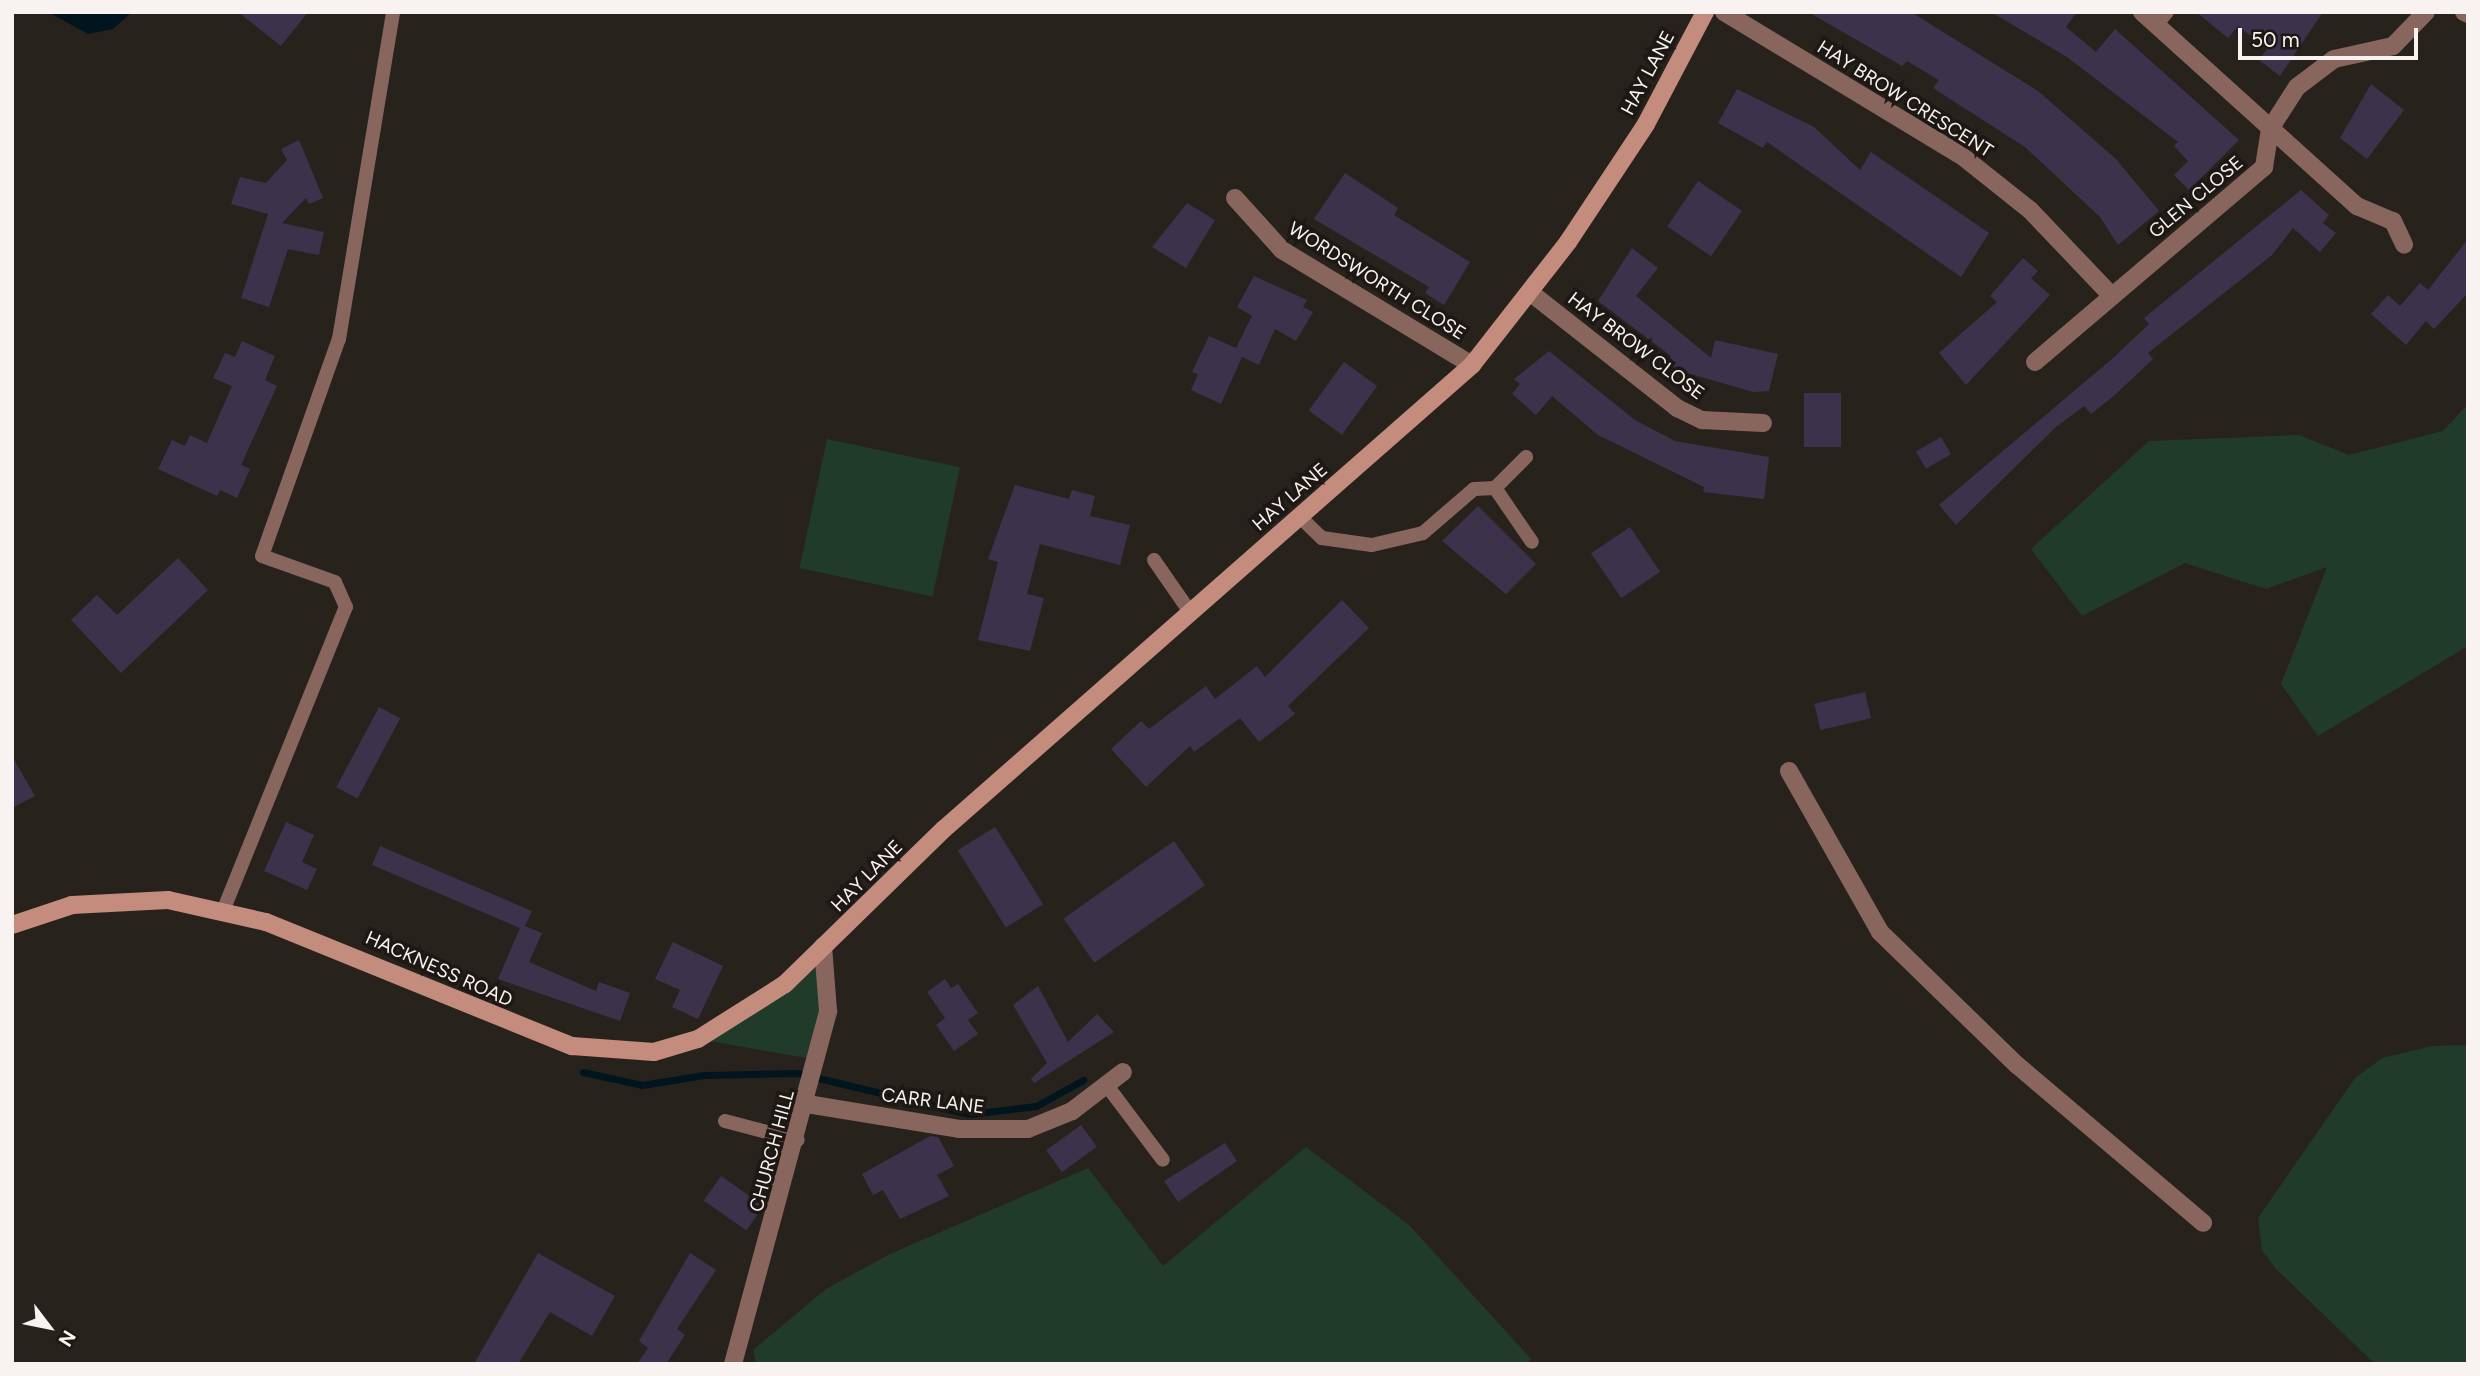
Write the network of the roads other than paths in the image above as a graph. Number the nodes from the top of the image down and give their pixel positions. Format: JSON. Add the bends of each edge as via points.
{"nodes":[{"id":1,"x":393,"y":12,"type":"edge"},
{"id":2,"x":1705,"y":12,"type":"edge"},
{"id":3,"x":1724,"y":12,"type":"edge"},
{"id":4,"x":2142,"y":12,"type":"edge"},
{"id":5,"x":2426,"y":12,"type":"edge"},
{"id":6,"x":2161,"y":19,"type":"edge"},
{"id":7,"x":2270,"y":129,"type":"junction"},
{"id":8,"x":1235,"y":198,"type":"dead end"},
{"id":9,"x":2404,"y":245,"type":"dead end"},
{"id":10,"x":1531,"y":293,"type":"junction"},
{"id":11,"x":2111,"y":295,"type":"junction"},
{"id":12,"x":2035,"y":362,"type":"dead end"},
{"id":13,"x":1472,"y":365,"type":"junction"},
{"id":14,"x":1763,"y":423,"type":"dead end"},
{"id":15,"x":1526,"y":457,"type":"dead end"},
{"id":16,"x":1495,"y":488,"type":"junction"},
{"id":17,"x":1299,"y":516,"type":"junction"},
{"id":18,"x":1532,"y":542,"type":"dead end"},
{"id":19,"x":1154,"y":559,"type":"dead end"},
{"id":20,"x":1190,"y":612,"type":"junction"},
{"id":21,"x":1789,"y":771,"type":"dead end"},
{"id":22,"x":223,"y":911,"type":"junction"},
{"id":23,"x":12,"y":925,"type":"edge"},
{"id":24,"x":823,"y":946,"type":"junction"},
{"id":25,"x":1123,"y":1072,"type":"dead end"},
{"id":26,"x":1108,"y":1087,"type":"junction"},
{"id":27,"x":809,"y":1096,"type":"junction"},
{"id":28,"x":725,"y":1121,"type":"dead end"},
{"id":29,"x":798,"y":1140,"type":"junction"},
{"id":30,"x":1163,"y":1160,"type":"dead end"},
{"id":31,"x":2203,"y":1223,"type":"dead end"},
{"id":32,"x":733,"y":1364,"type":"edge"}],
"edges":[{"from":1,"to":22,"type":"lane","via":[[339,339],[262,556],[335,582],[346,607]]},
{"from":2,"to":10,"type":"street","name":"HAY LANE","via":[[1646,124]]},
{"from":3,"to":11,"type":"street","name":"HAY BROW CRESCENT","via":[[1962,156],[2030,210]]},
{"from":4,"to":6,"type":"street"},
{"from":5,"to":7,"type":"street","name":"GLEN CLOSE","via":[[2393,46],[2334,59],[2297,87]]},
{"from":6,"to":7,"type":"street"},
{"from":7,"to":9,"type":"street","via":[[2325,170],[2357,206],[2393,221]]},
{"from":7,"to":11,"type":"street","name":"GLEN CLOSE","via":[[2264,167]]},
{"from":8,"to":13,"type":"street","name":"WORDSWORTH CLOSE","via":[[1282,250]]},
{"from":10,"to":13,"type":"street","name":"HAY LANE"},
{"from":10,"to":14,"type":"street","name":"HAY BROW CLOSE","via":[[1677,408],[1702,420]]},
{"from":11,"to":12,"type":"street","name":"GLEN CLOSE"},
{"from":13,"to":17,"type":"street","name":"HAY LANE"},
{"from":15,"to":16,"type":"lane"},
{"from":16,"to":17,"type":"lane","via":[[1474,489],[1423,533],[1372,545],[1322,538]]},
{"from":16,"to":18,"type":"lane"},
{"from":17,"to":20,"type":"street","name":"HAY LANE"},
{"from":19,"to":20,"type":"lane"},
{"from":20,"to":24,"type":"street","name":"HAY LANE","via":[[944,829]]},
{"from":21,"to":31,"type":"street","via":[[1880,932],[2017,1065]]},
{"from":22,"to":23,"type":"street","name":"HACKNESS ROAD","via":[[116,899]]},
{"from":22,"to":24,"type":"street","name":"HACKNESS ROAD","via":[[353,954],[540,1035],[613,1052],[654,1052],[698,1039],[785,984]]},
{"from":24,"to":27,"type":"street","name":"CHURCH HILL","via":[[831,995]]},
{"from":25,"to":26,"type":"street","name":"CARR LANE"},
{"from":26,"to":27,"type":"street","name":"CARR LANE","via":[[1028,1129],[959,1129]]},
{"from":26,"to":30,"type":"lane"},
{"from":27,"to":29,"type":"street","name":"CHURCH HILL"},
{"from":28,"to":29,"type":"lane"},
{"from":29,"to":32,"type":"street","name":"CHURCH HILL"}]}
